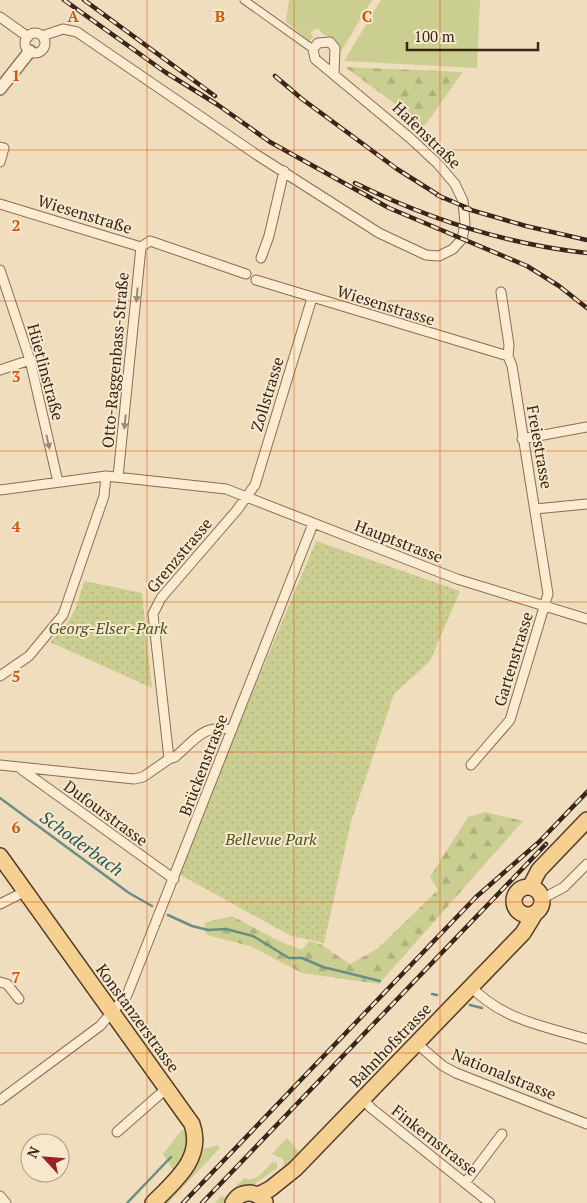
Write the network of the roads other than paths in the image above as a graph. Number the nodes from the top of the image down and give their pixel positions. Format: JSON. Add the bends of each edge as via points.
{"nodes":[{"id":1,"x":244,"y":0,"type":"edge"},
{"id":2,"x":0,"y":17,"type":"edge"},
{"id":3,"x":42,"y":36,"type":"junction"},
{"id":4,"x":28,"y":37,"type":"junction"},
{"id":5,"x":314,"y":49,"type":"junction"},
{"id":6,"x":30,"y":51,"type":"junction"},
{"id":7,"x":334,"y":74,"type":"junction"},
{"id":8,"x":0,"y":88,"type":"edge"},
{"id":9,"x":0,"y":147,"type":"edge"},
{"id":10,"x":0,"y":162,"type":"edge"},
{"id":11,"x":284,"y":171,"type":"junction"},
{"id":12,"x":0,"y":204,"type":"edge"},
{"id":13,"x":141,"y":247,"type":"junction"},
{"id":14,"x":261,"y":258,"type":"dead end"},
{"id":15,"x":0,"y":270,"type":"edge"},
{"id":16,"x":246,"y":274,"type":"dead end"},
{"id":17,"x":256,"y":280,"type":"dead end"},
{"id":18,"x":501,"y":292,"type":"dead end"},
{"id":19,"x":312,"y":298,"type":"junction"},
{"id":20,"x":508,"y":356,"type":"junction"},
{"id":21,"x":30,"y":360,"type":"junction"},
{"id":22,"x":0,"y":370,"type":"edge"},
{"id":23,"x":587,"y":427,"type":"edge"},
{"id":24,"x":522,"y":439,"type":"junction"},
{"id":25,"x":106,"y":476,"type":"junction"},
{"id":26,"x":118,"y":477,"type":"junction"},
{"id":27,"x":58,"y":482,"type":"junction"},
{"id":28,"x":0,"y":490,"type":"edge"},
{"id":29,"x":247,"y":496,"type":"junction"},
{"id":30,"x":587,"y":504,"type":"edge"},
{"id":31,"x":535,"y":509,"type":"junction"},
{"id":32,"x":313,"y":524,"type":"junction"},
{"id":33,"x":545,"y":608,"type":"junction"},
{"id":34,"x":587,"y":620,"type":"edge"},
{"id":35,"x":0,"y":676,"type":"edge"},
{"id":36,"x":232,"y":730,"type":"junction"},
{"id":37,"x":169,"y":759,"type":"junction"},
{"id":38,"x":471,"y":765,"type":"dead end"},
{"id":39,"x":0,"y":766,"type":"edge"},
{"id":40,"x":20,"y":769,"type":"junction"},
{"id":41,"x":587,"y":820,"type":"edge"},
{"id":42,"x":0,"y":856,"type":"edge"},
{"id":43,"x":587,"y":864,"type":"edge"},
{"id":44,"x":174,"y":879,"type":"junction"},
{"id":45,"x":530,"y":887,"type":"junction"},
{"id":46,"x":26,"y":891,"type":"junction"},
{"id":47,"x":542,"y":899,"type":"junction"},
{"id":48,"x":0,"y":904,"type":"edge"},
{"id":49,"x":516,"y":910,"type":"junction"},
{"id":50,"x":534,"y":914,"type":"junction"},
{"id":51,"x":510,"y":944,"type":"junction"},
{"id":52,"x":0,"y":982,"type":"edge"},
{"id":53,"x":473,"y":989,"type":"junction"},
{"id":54,"x":19,"y":999,"type":"dead end"},
{"id":55,"x":113,"y":1012,"type":"junction"},
{"id":56,"x":587,"y":1039,"type":"edge"},
{"id":57,"x":416,"y":1043,"type":"junction"},
{"id":58,"x":167,"y":1088,"type":"junction"},
{"id":59,"x":362,"y":1099,"type":"junction"},
{"id":60,"x":0,"y":1100,"type":"edge"},
{"id":61,"x":587,"y":1124,"type":"edge"},
{"id":62,"x":117,"y":1132,"type":"dead end"},
{"id":63,"x":502,"y":1134,"type":"dead end"},
{"id":64,"x":295,"y":1169,"type":"junction"},
{"id":65,"x":465,"y":1183,"type":"junction"},
{"id":66,"x":0,"y":1196,"type":"edge"},
{"id":67,"x":262,"y":1199,"type":"edge"},
{"id":68,"x":6,"y":1203,"type":"edge"},
{"id":69,"x":153,"y":1203,"type":"edge"},
{"id":70,"x":233,"y":1203,"type":"edge"},
{"id":71,"x":273,"y":1203,"type":"edge"},
{"id":72,"x":490,"y":1203,"type":"edge"}],
"edges":[{"from":1,"to":5,"type":"street","name":"Hafenstraße"},
{"from":2,"to":4,"type":"street"},
{"from":3,"to":4,"type":"street"},
{"from":3,"to":6,"type":"street","via":[[45,45],[42,51]]},
{"from":3,"to":11,"type":"street","name":"Hafenstraße","via":[[63,29],[76,32]]},
{"from":4,"to":6,"type":"street","via":[[26,46]]},
{"from":5,"to":7,"type":"street","name":"Hafenstraße","via":[[315,60]]},
{"from":5,"to":7,"type":"street","via":[[324,41],[333,44],[336,51]]},
{"from":6,"to":8,"type":"street"},
{"from":7,"to":11,"type":"street","name":"Hafenstraße","via":[[377,108],[446,172],[463,201],[465,224],[462,239],[453,249],[439,256],[414,252]]},
{"from":9,"to":10,"type":"street","via":[[4,148]]},
{"from":11,"to":14,"type":"street"},
{"from":12,"to":13,"type":"street","name":"Wiesenstraße"},
{"from":13,"to":16,"type":"street","name":"Wiesenstraße","via":[[150,241]]},
{"from":13,"to":26,"type":"street","name":"Otto-Raggenbass-Straße","one_way":true},
{"from":15,"to":21,"type":"street","name":"Hüetlinstraße"},
{"from":17,"to":19,"type":"street","name":"Wiesenstrasse"},
{"from":18,"to":20,"type":"street","name":"Freiestrasse"},
{"from":19,"to":20,"type":"street","name":"Wiesenstrasse"},
{"from":19,"to":29,"type":"street","name":"Zollstrasse","via":[[255,485]]},
{"from":20,"to":24,"type":"street","name":"Freiestrasse"},
{"from":21,"to":22,"type":"street"},
{"from":21,"to":27,"type":"street","name":"Hüetlinstraße","one_way":true},
{"from":23,"to":24,"type":"street"},
{"from":24,"to":31,"type":"street","name":"Freiestrasse"},
{"from":25,"to":26,"type":"street","name":"Hauptstrasse"},
{"from":25,"to":27,"type":"street","name":"Hauptstrasse"},
{"from":25,"to":35,"type":"street","via":[[104,496],[63,615],[28,656]]},
{"from":26,"to":29,"type":"street","name":"Hauptstrasse","via":[[226,489]]},
{"from":27,"to":28,"type":"street","name":"Hauptstrasse"},
{"from":29,"to":32,"type":"street","name":"Hauptstrasse"},
{"from":29,"to":37,"type":"street","name":"Grenzstrasse","via":[[162,598],[153,614]]},
{"from":30,"to":31,"type":"street"},
{"from":31,"to":33,"type":"street","name":"Freiestrasse","via":[[548,594]]},
{"from":32,"to":33,"type":"street","name":"Hauptstrasse","via":[[457,579]]},
{"from":32,"to":36,"type":"street","name":"Brückenstrasse"},
{"from":33,"to":34,"type":"street","name":"Hauptstrasse"},
{"from":33,"to":38,"type":"street","name":"Gartenstrasse","via":[[510,720]]},
{"from":36,"to":37,"type":"street","via":[[215,726]]},
{"from":36,"to":44,"type":"street","name":"Brückenstrasse"},
{"from":37,"to":40,"type":"street","via":[[143,777],[134,779]]},
{"from":39,"to":40,"type":"street"},
{"from":40,"to":44,"type":"street","name":"Dufourstrasse"},
{"from":41,"to":45,"type":"main road","via":[[538,870]]},
{"from":42,"to":46,"type":"main road","name":"Konstanzerstrasse"},
{"from":43,"to":47,"type":"street","via":[[564,887]]},
{"from":44,"to":55,"type":"street","name":"Brückenstrasse","via":[[132,986]]},
{"from":45,"to":47,"type":"main road","via":[[538,891]]},
{"from":45,"to":49,"type":"main road","via":[[520,889],[514,896]]},
{"from":46,"to":48,"type":"street"},
{"from":46,"to":55,"type":"main road","name":"Konstanzerstrasse"},
{"from":47,"to":50,"type":"main road"},
{"from":49,"to":50,"type":"main road","via":[[525,916]]},
{"from":49,"to":51,"type":"main road","name":"Bahnhofstrasse","via":[[516,930]]},
{"from":50,"to":51,"type":"main road","name":"Bahnhofstrasse"},
{"from":51,"to":53,"type":"main road","name":"Bahnhofstrasse"},
{"from":52,"to":54,"type":"street","via":[[7,984]]},
{"from":53,"to":56,"type":"street","via":[[492,1006],[512,1017]]},
{"from":53,"to":57,"type":"main road","name":"Bahnhofstrasse"},
{"from":55,"to":58,"type":"main road","name":"Konstanzerstrasse"},
{"from":55,"to":60,"type":"street","name":"Brückenstrasse","via":[[100,1026]]},
{"from":57,"to":59,"type":"main road","name":"Bahnhofstrasse"},
{"from":57,"to":61,"type":"street","name":"Nationalstrasse","via":[[456,1073]]},
{"from":58,"to":62,"type":"street"},
{"from":58,"to":69,"type":"main road","name":"Konstanzerstrasse","via":[[192,1124],[195,1149],[186,1168]]},
{"from":59,"to":64,"type":"main road","name":"Bahnhofstrasse"},
{"from":59,"to":65,"type":"street","name":"Finkernstrasse"},
{"from":63,"to":65,"type":"street"},
{"from":64,"to":67,"type":"main road","name":"Bahnhofstrasse"},
{"from":64,"to":71,"type":"main road","name":"Bahnhofstrasse"},
{"from":65,"to":72,"type":"street","name":"Finkernstrasse"},
{"from":66,"to":68,"type":"street"},
{"from":67,"to":70,"type":"main road","name":"Bahnhofstrasse","via":[[244,1193]]}]}
